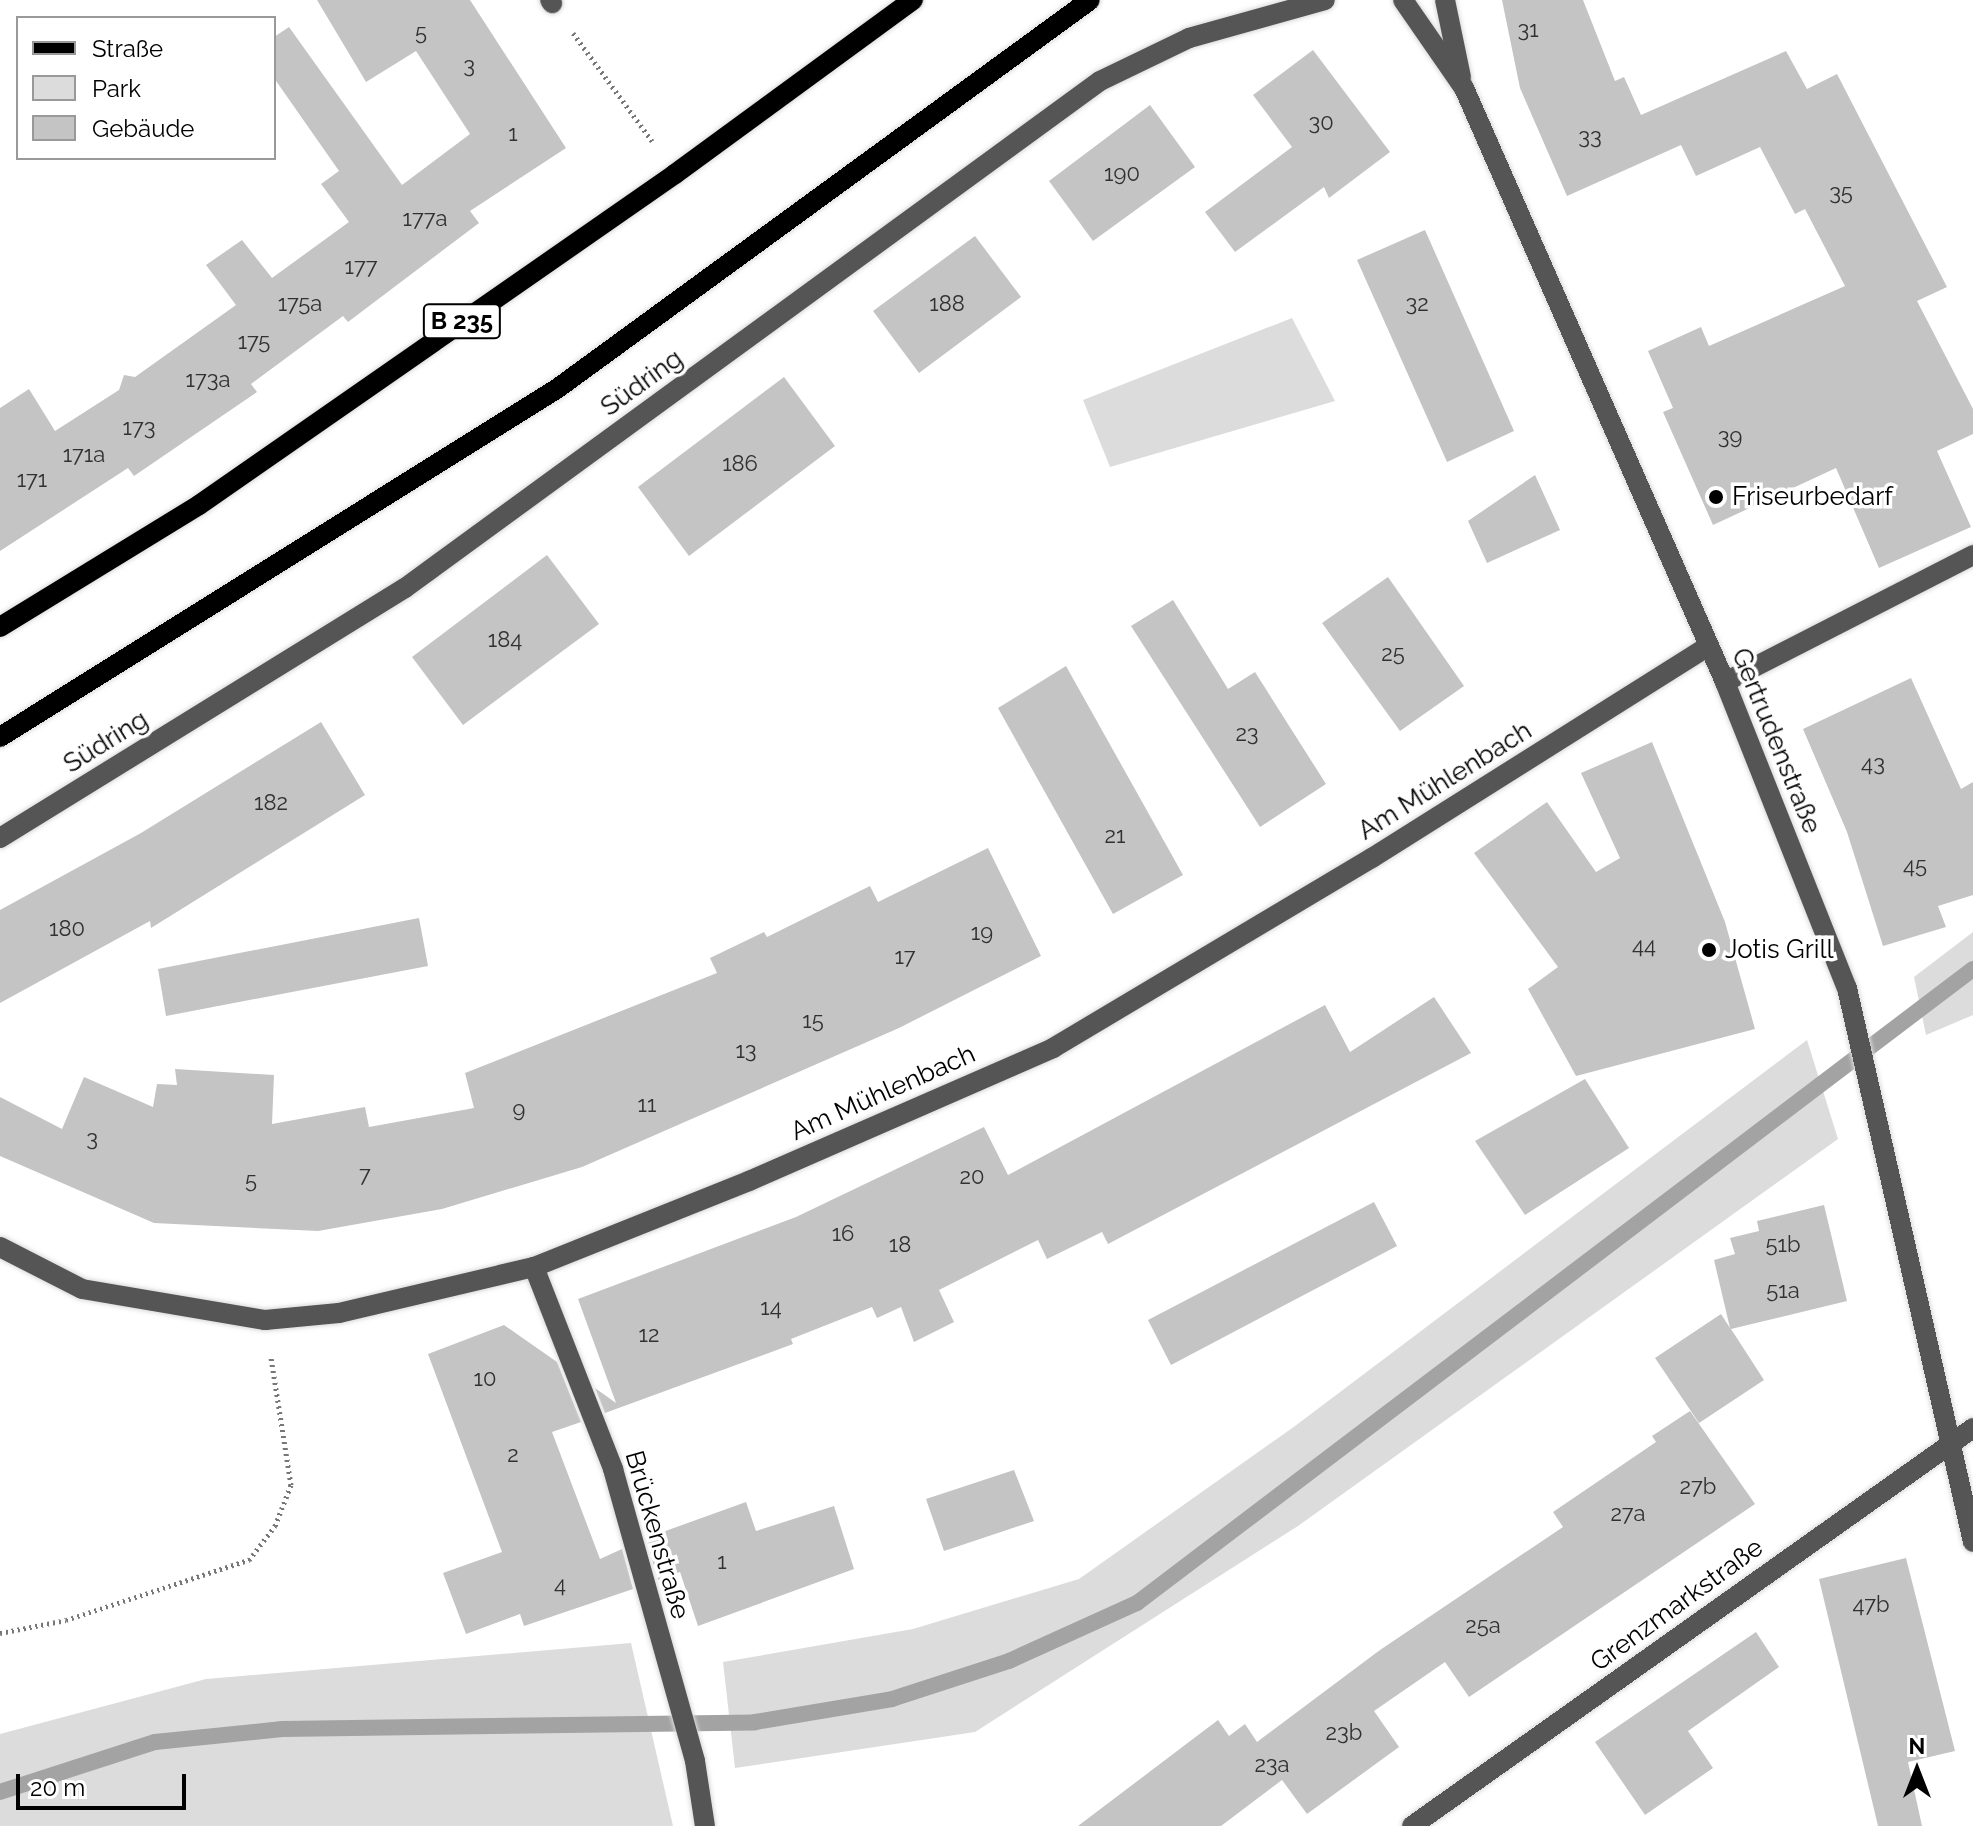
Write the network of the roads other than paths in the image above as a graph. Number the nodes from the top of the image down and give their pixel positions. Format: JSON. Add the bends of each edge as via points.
{"nodes":[{"id":1,"x":913,"y":0,"type":"edge"},
{"id":2,"x":1090,"y":0,"type":"edge"},
{"id":3,"x":1325,"y":0,"type":"edge"},
{"id":4,"x":1403,"y":0,"type":"edge"},
{"id":5,"x":1445,"y":0,"type":"edge"},
{"id":6,"x":1464,"y":88,"type":"junction"},
{"id":7,"x":1973,"y":555,"type":"edge"},
{"id":8,"x":0,"y":627,"type":"edge"},
{"id":9,"x":1709,"y":646,"type":"junction"},
{"id":10,"x":1725,"y":682,"type":"junction"},
{"id":11,"x":0,"y":737,"type":"edge"},
{"id":12,"x":0,"y":838,"type":"edge"},
{"id":13,"x":0,"y":1247,"type":"edge"},
{"id":14,"x":534,"y":1267,"type":"junction"},
{"id":15,"x":1973,"y":1428,"type":"edge"},
{"id":16,"x":1948,"y":1443,"type":"junction"},
{"id":17,"x":1973,"y":1542,"type":"edge"},
{"id":18,"x":705,"y":1826,"type":"edge"},
{"id":19,"x":1412,"y":1826,"type":"edge"}],
"edges":[{"from":1,"to":8,"type":"main road","number":"B 235","via":[[675,174],[199,505]]},
{"from":2,"to":11,"type":"main road","name":"Südring","via":[[558,388]]},
{"from":3,"to":12,"type":"street","name":"Südring","via":[[1189,38],[1100,81],[405,588]]},
{"from":4,"to":6,"type":"street","name":"Gertrudenstraße"},
{"from":5,"to":6,"type":"street","name":"Gertrudenstraße"},
{"from":6,"to":9,"type":"street","name":"Gertrudenstraße"},
{"from":7,"to":10,"type":"street"},
{"from":9,"to":10,"type":"street","name":"Gertrudenstraße"},
{"from":9,"to":14,"type":"street","name":"Am Mühlenbach","via":[[1372,858],[1053,1048],[749,1181]]},
{"from":10,"to":16,"type":"street","name":"Gertrudenstraße","via":[[1847,988]]},
{"from":13,"to":14,"type":"street","name":"Am Mühlenbach","via":[[82,1289],[265,1320],[339,1313]]},
{"from":14,"to":18,"type":"street","name":"Brückenstraße","via":[[613,1469],[696,1768]]},
{"from":15,"to":16,"type":"street","name":"Grenzmarkstraße"},
{"from":16,"to":17,"type":"street","name":"Gertrudenstraße"},
{"from":16,"to":19,"type":"street","name":"Grenzmarkstraße"}]}
